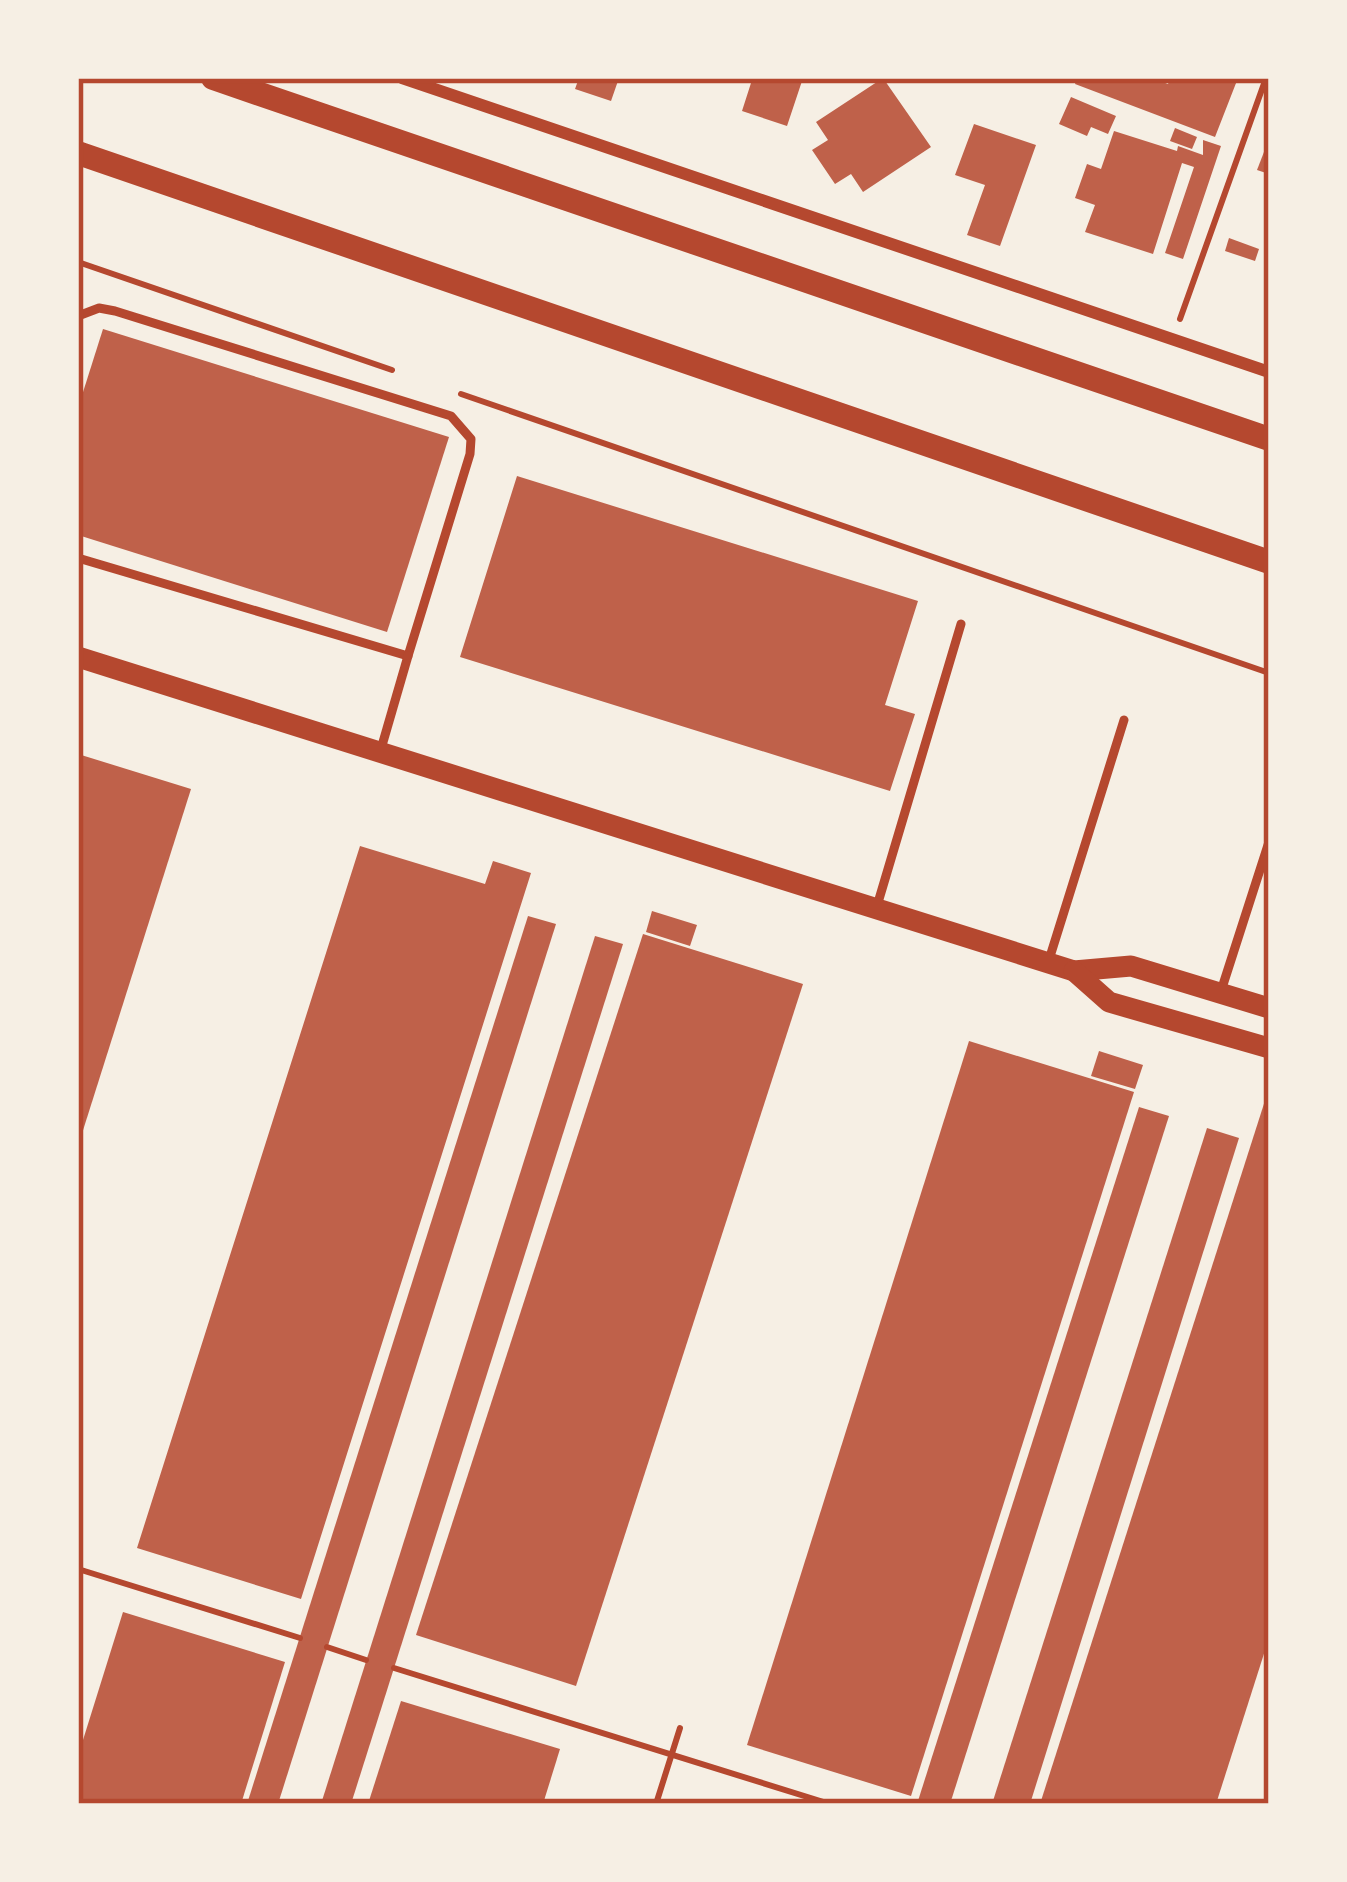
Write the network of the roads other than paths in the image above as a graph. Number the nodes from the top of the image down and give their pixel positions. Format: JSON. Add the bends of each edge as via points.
{"nodes":[{"id":1,"x":214,"y":78,"type":"edge"},
{"id":2,"x":402,"y":78,"type":"edge"},
{"id":3,"x":78,"y":153,"type":"edge"},
{"id":4,"x":78,"y":316,"type":"edge"},
{"id":5,"x":1269,"y":372,"type":"edge"},
{"id":6,"x":1269,"y":439,"type":"edge"},
{"id":7,"x":78,"y":559,"type":"edge"},
{"id":8,"x":1269,"y":562,"type":"edge"},
{"id":9,"x":961,"y":624,"type":"dead end"},
{"id":10,"x":78,"y":656,"type":"edge"},
{"id":11,"x":408,"y":656,"type":"junction"},
{"id":12,"x":1124,"y":720,"type":"dead end"},
{"id":13,"x":380,"y":752,"type":"junction"},
{"id":14,"x":1269,"y":842,"type":"edge"},
{"id":15,"x":876,"y":908,"type":"junction"},
{"id":16,"x":1048,"y":963,"type":"junction"},
{"id":17,"x":1074,"y":971,"type":"junction"},
{"id":18,"x":1220,"y":993,"type":"junction"},
{"id":19,"x":1269,"y":1009,"type":"edge"},
{"id":20,"x":1269,"y":1048,"type":"edge"}],
"edges":[{"from":1,"to":6,"type":"main road"},
{"from":2,"to":5,"type":"street"},
{"from":3,"to":8,"type":"main road"},
{"from":4,"to":11,"type":"lane","via":[[115,311],[464,424],[470,454]]},
{"from":7,"to":11,"type":"lane"},
{"from":9,"to":15,"type":"lane"},
{"from":10,"to":13,"type":"street"},
{"from":11,"to":13,"type":"lane"},
{"from":12,"to":16,"type":"lane"},
{"from":13,"to":15,"type":"street"},
{"from":14,"to":18,"type":"lane"},
{"from":15,"to":16,"type":"street"},
{"from":16,"to":17,"type":"street"},
{"from":17,"to":18,"type":"street","via":[[1131,966]]},
{"from":17,"to":20,"type":"street","via":[[1109,1001]]},
{"from":18,"to":19,"type":"street"}]}
